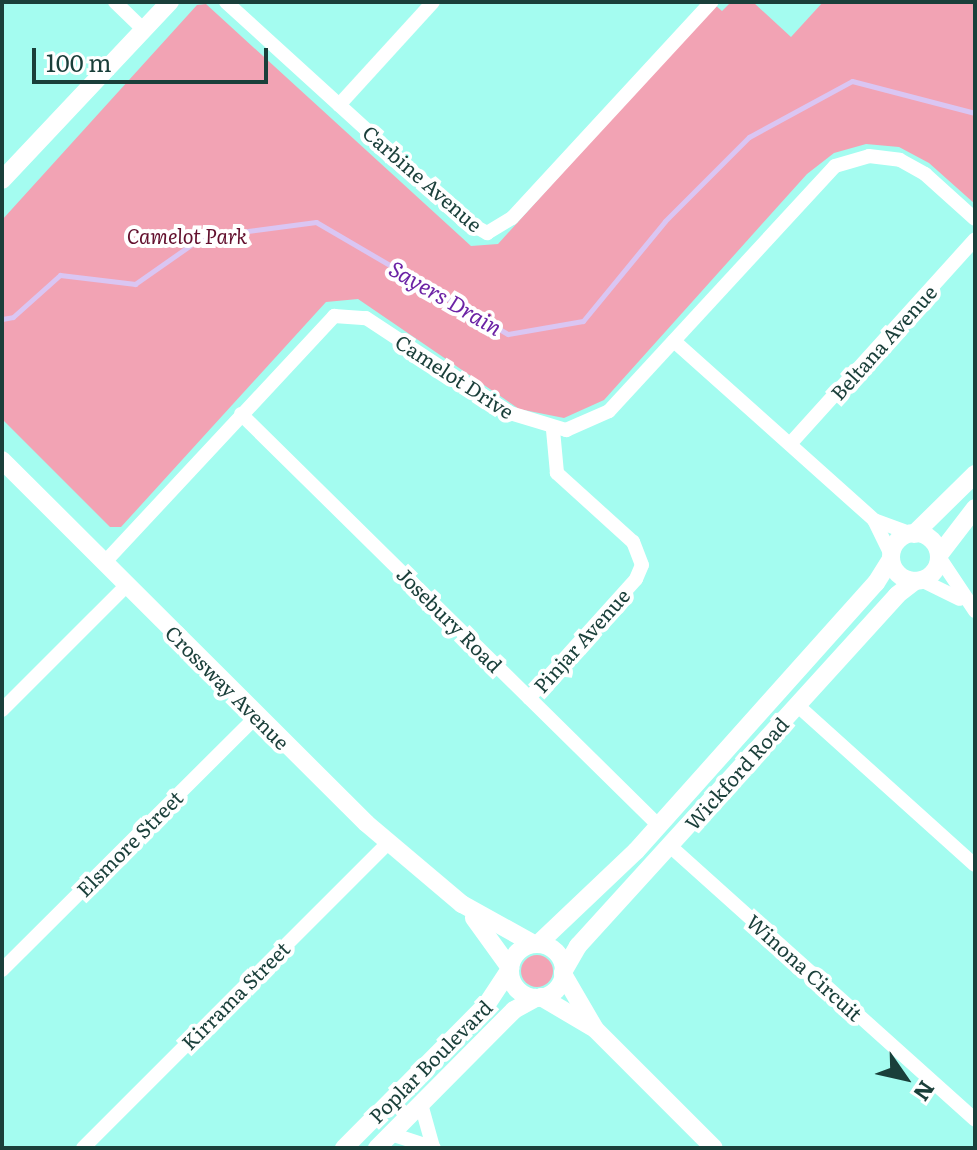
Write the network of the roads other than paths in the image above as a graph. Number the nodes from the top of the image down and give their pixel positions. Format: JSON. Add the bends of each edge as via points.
{"nodes":[{"id":1,"x":115,"y":2,"type":"edge"},
{"id":2,"x":170,"y":2,"type":"edge"},
{"id":3,"x":226,"y":2,"type":"edge"},
{"id":4,"x":433,"y":2,"type":"edge"},
{"id":5,"x":711,"y":2,"type":"edge"},
{"id":6,"x":150,"y":14,"type":"edge"},
{"id":7,"x":339,"y":105,"type":"junction"},
{"id":8,"x":3,"y":176,"type":"edge"},
{"id":9,"x":975,"y":219,"type":"edge"},
{"id":10,"x":975,"y":239,"type":"edge"},
{"id":11,"x":674,"y":341,"type":"junction"},
{"id":12,"x":241,"y":414,"type":"junction"},
{"id":13,"x":553,"y":430,"type":"junction"},
{"id":14,"x":790,"y":444,"type":"junction"},
{"id":15,"x":2,"y":460,"type":"edge"},
{"id":16,"x":975,"y":474,"type":"edge"},
{"id":17,"x":975,"y":508,"type":"edge"},
{"id":18,"x":874,"y":520,"type":"junction"},
{"id":19,"x":913,"y":534,"type":"junction"},
{"id":20,"x":939,"y":556,"type":"junction"},
{"id":21,"x":891,"y":557,"type":"junction"},
{"id":22,"x":104,"y":563,"type":"junction"},
{"id":23,"x":918,"y":581,"type":"junction"},
{"id":24,"x":126,"y":586,"type":"junction"},
{"id":25,"x":971,"y":607,"type":"edge"},
{"id":26,"x":780,"y":691,"type":"junction"},
{"id":27,"x":529,"y":698,"type":"junction"},
{"id":28,"x":797,"y":705,"type":"junction"},
{"id":29,"x":2,"y":710,"type":"edge"},
{"id":30,"x":257,"y":716,"type":"junction"},
{"id":31,"x":658,"y":825,"type":"junction"},
{"id":32,"x":388,"y":843,"type":"junction"},
{"id":33,"x":670,"y":846,"type":"junction"},
{"id":34,"x":975,"y":865,"type":"edge"},
{"id":35,"x":462,"y":904,"type":"junction"},
{"id":36,"x":536,"y":944,"type":"junction"},
{"id":37,"x":510,"y":969,"type":"junction"},
{"id":38,"x":2,"y":970,"type":"edge"},
{"id":39,"x":563,"y":973,"type":"junction"},
{"id":40,"x":538,"y":998,"type":"junction"},
{"id":41,"x":595,"y":1029,"type":"junction"},
{"id":42,"x":421,"y":1104,"type":"junction"},
{"id":43,"x":975,"y":1120,"type":"edge"},
{"id":44,"x":391,"y":1134,"type":"junction"},
{"id":45,"x":434,"y":1147,"type":"edge"},
{"id":46,"x":83,"y":1148,"type":"edge"},
{"id":47,"x":344,"y":1148,"type":"edge"},
{"id":48,"x":377,"y":1148,"type":"edge"},
{"id":49,"x":714,"y":1148,"type":"edge"}],
"edges":[{"from":1,"to":6,"type":"street"},
{"from":2,"to":6,"type":"street"},
{"from":3,"to":7,"type":"street","name":"Carbine Avenue"},
{"from":4,"to":7,"type":"street"},
{"from":5,"to":7,"type":"street","name":"Carbine Avenue","via":[[512,218],[492,233],[469,223]]},
{"from":6,"to":8,"type":"street"},
{"from":9,"to":11,"type":"street","via":[[909,164],[879,156],[845,161],[815,183]]},
{"from":10,"to":14,"type":"street","name":"Beltana Avenue"},
{"from":11,"to":13,"type":"street","via":[[599,418]]},
{"from":11,"to":14,"type":"street"},
{"from":12,"to":13,"type":"street","name":"Camelot Drive","via":[[321,325],[346,314],[366,318],[510,413]]},
{"from":12,"to":22,"type":"street","name":"Camelot Drive"},
{"from":12,"to":27,"type":"street","name":"Josebury Road"},
{"from":13,"to":27,"type":"street","name":"Pinjar Avenue","via":[[557,473],[633,542],[642,565],[636,579]]},
{"from":14,"to":18,"type":"street"},
{"from":15,"to":22,"type":"street","name":"Crossway Avenue"},
{"from":16,"to":19,"type":"street"},
{"from":17,"to":20,"type":"street"},
{"from":18,"to":19,"type":"street"},
{"from":18,"to":21,"type":"street"},
{"from":19,"to":20,"type":"street","via":[[928,537]]},
{"from":19,"to":21,"type":"street","via":[[898,541]]},
{"from":20,"to":23,"type":"street","via":[[934,571]]},
{"from":20,"to":25,"type":"street"},
{"from":21,"to":23,"type":"street","via":[[901,577]]},
{"from":21,"to":26,"type":"street","name":"Wickford Road","via":[[876,583]]},
{"from":22,"to":24,"type":"street","name":"Crossway Avenue"},
{"from":23,"to":25,"type":"street"},
{"from":23,"to":28,"type":"street","name":"Wickford Road","via":[[904,587]]},
{"from":24,"to":29,"type":"street"},
{"from":24,"to":30,"type":"street","name":"Crossway Avenue"},
{"from":26,"to":28,"type":"street"},
{"from":26,"to":31,"type":"street","name":"Wickford Road"},
{"from":27,"to":31,"type":"street","name":"Josebury Road"},
{"from":28,"to":33,"type":"street","name":"Wickford Road"},
{"from":28,"to":34,"type":"street"},
{"from":30,"to":32,"type":"street","name":"Crossway Avenue"},
{"from":30,"to":38,"type":"street","name":"Elsmore Street"},
{"from":31,"to":36,"type":"street","name":"Wickford Road","via":[[577,912]]},
{"from":32,"to":35,"type":"street","name":"Crossway Avenue"},
{"from":32,"to":46,"type":"street","name":"Kirrama Street"},
{"from":33,"to":39,"type":"street","name":"Wickford Road","via":[[578,946]]},
{"from":33,"to":43,"type":"street","name":"Winona Circuit"},
{"from":35,"to":36,"type":"street","name":"Crossway Avenue"},
{"from":35,"to":37,"type":"street","name":"Crossway Avenue"},
{"from":36,"to":37,"type":"street","via":[[517,952]]},
{"from":36,"to":39,"type":"street","via":[[555,951]]},
{"from":37,"to":40,"type":"street","via":[[517,989]]},
{"from":37,"to":47,"type":"street","name":"Poplar Boulevard","via":[[487,1004]]},
{"from":39,"to":40,"type":"street","via":[[554,992]]},
{"from":39,"to":41,"type":"street"},
{"from":40,"to":41,"type":"street"},
{"from":40,"to":42,"type":"street","name":"Poplar Boulevard","via":[[514,1010]]},
{"from":41,"to":49,"type":"street"},
{"from":42,"to":44,"type":"street","name":"Poplar Boulevard"},
{"from":42,"to":45,"type":"street"},
{"from":44,"to":45,"type":"street"},
{"from":44,"to":48,"type":"street","name":"Poplar Boulevard"}]}
